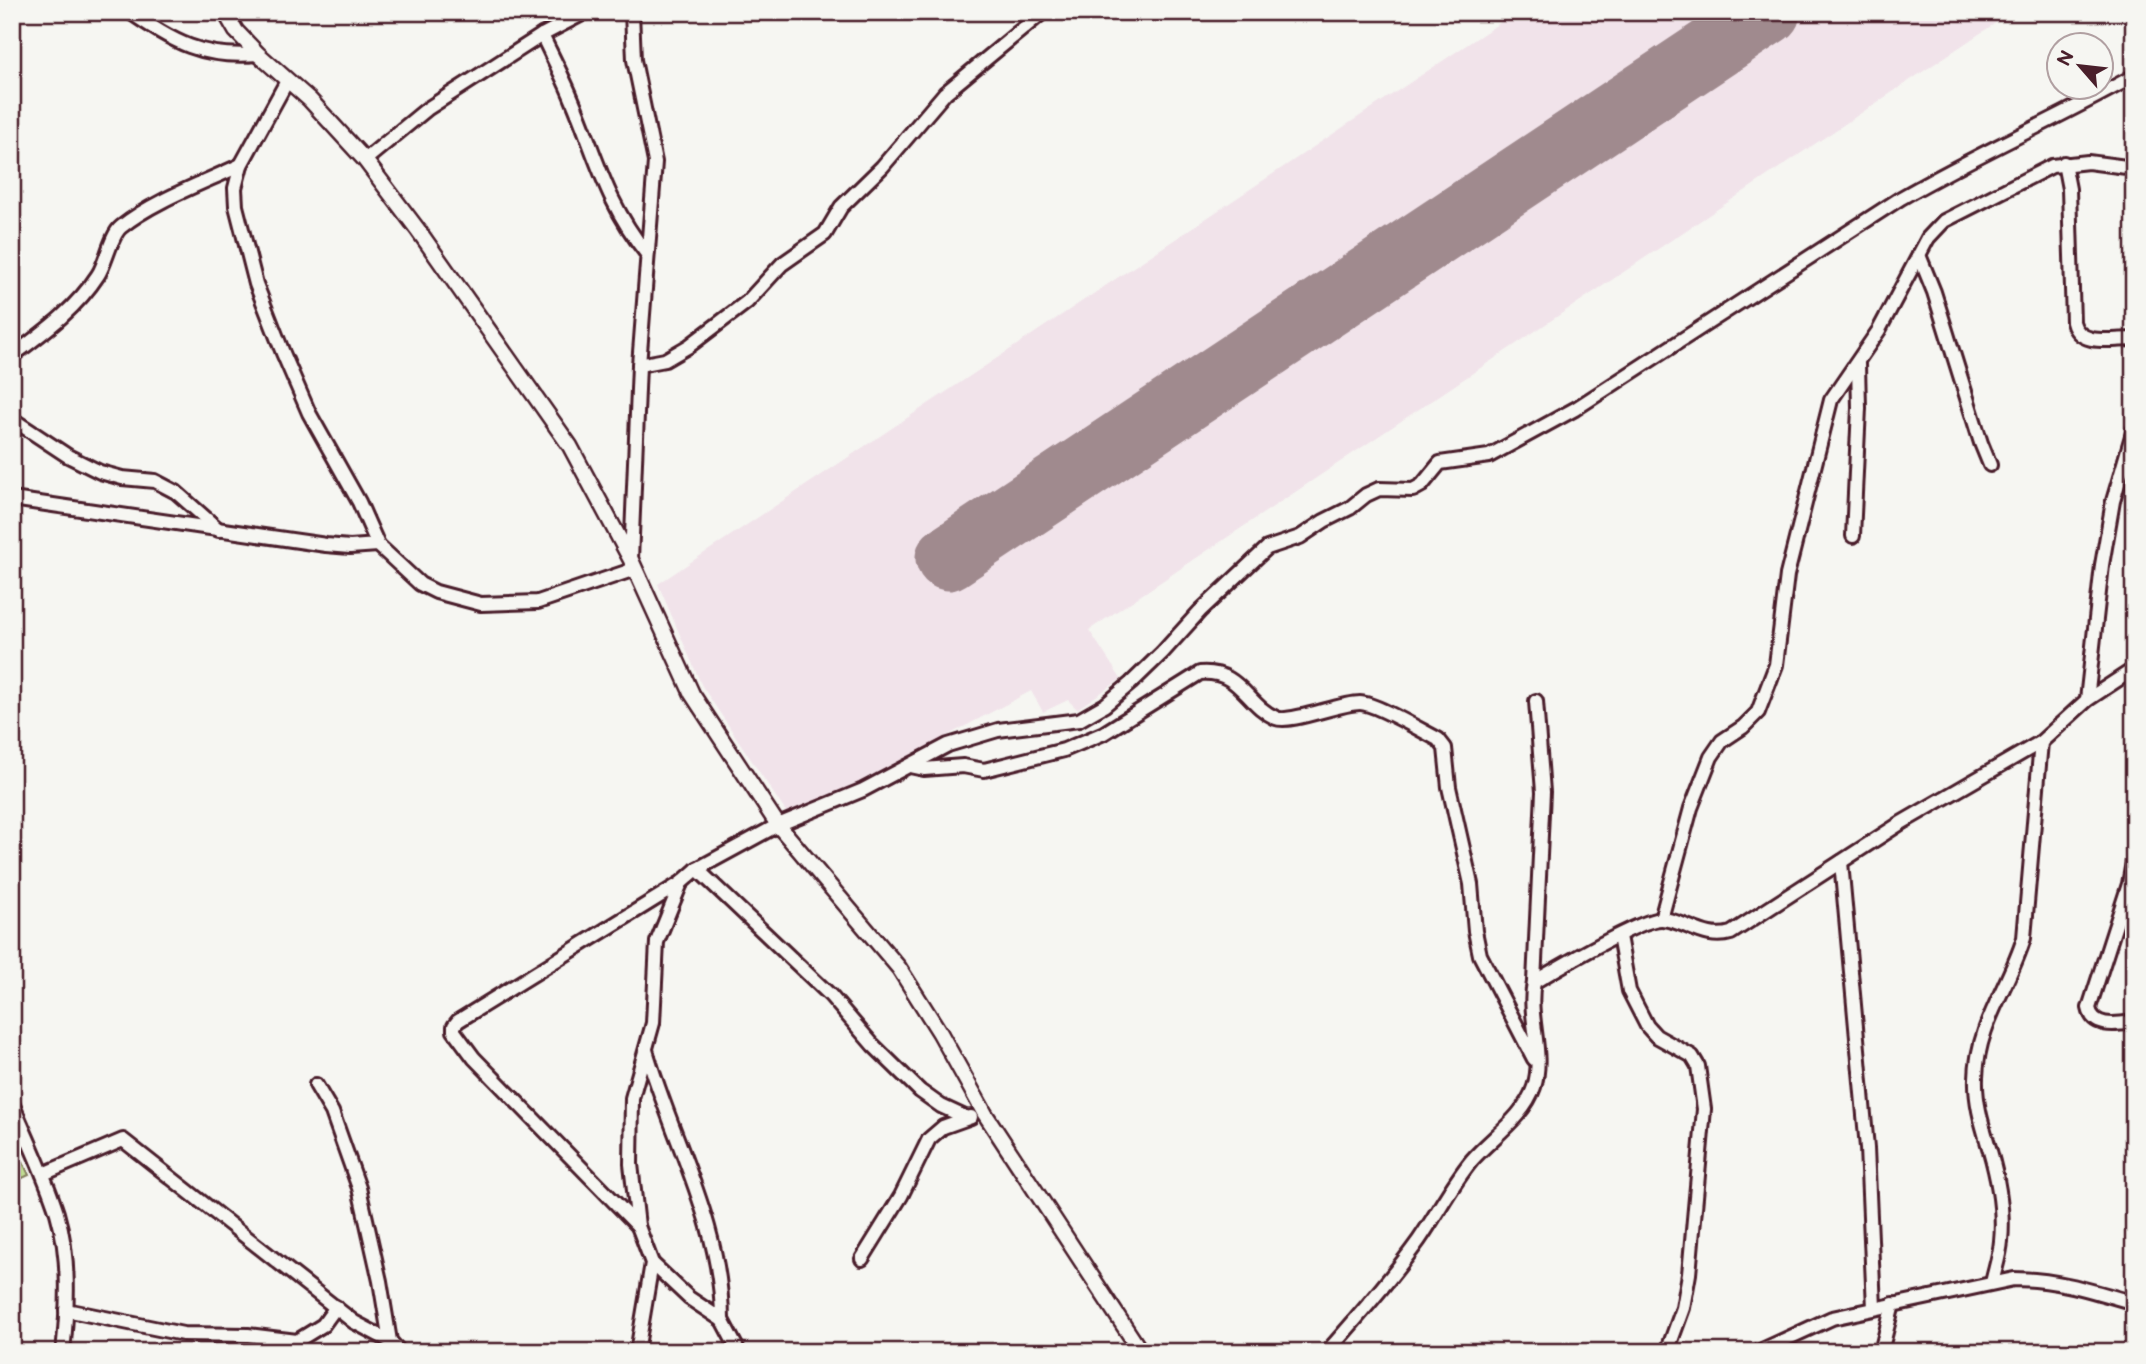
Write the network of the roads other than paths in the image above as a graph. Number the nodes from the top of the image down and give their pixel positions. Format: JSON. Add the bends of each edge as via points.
{"nodes":[{"id":1,"x":130,"y":12,"type":"edge"},
{"id":2,"x":225,"y":12,"type":"edge"},
{"id":3,"x":586,"y":12,"type":"edge"},
{"id":4,"x":632,"y":12,"type":"edge"},
{"id":5,"x":1043,"y":12,"type":"edge"},
{"id":6,"x":542,"y":35,"type":"junction"},
{"id":7,"x":258,"y":54,"type":"junction"},
{"id":8,"x":2134,"y":76,"type":"edge"},
{"id":9,"x":287,"y":81,"type":"junction"},
{"id":10,"x":365,"y":160,"type":"junction"},
{"id":11,"x":2064,"y":163,"type":"junction"},
{"id":12,"x":241,"y":166,"type":"junction"},
{"id":13,"x":2134,"y":168,"type":"edge"},
{"id":14,"x":647,"y":254,"type":"junction"},
{"id":15,"x":1919,"y":255,"type":"junction"},
{"id":16,"x":2134,"y":340,"type":"edge"},
{"id":17,"x":12,"y":356,"type":"edge"},
{"id":18,"x":1858,"y":364,"type":"junction"},
{"id":19,"x":639,"y":365,"type":"junction"},
{"id":20,"x":12,"y":419,"type":"edge"},
{"id":21,"x":2134,"y":429,"type":"edge"},
{"id":22,"x":1990,"y":465,"type":"dead end"},
{"id":23,"x":12,"y":499,"type":"edge"},
{"id":24,"x":219,"y":530,"type":"junction"},
{"id":25,"x":1853,"y":536,"type":"dead end"},
{"id":26,"x":378,"y":545,"type":"junction"},
{"id":27,"x":633,"y":565,"type":"junction"},
{"id":28,"x":2134,"y":669,"type":"edge"},
{"id":29,"x":2087,"y":700,"type":"junction"},
{"id":30,"x":1536,"y":701,"type":"dead end"},
{"id":31,"x":2041,"y":741,"type":"junction"},
{"id":32,"x":911,"y":766,"type":"junction"},
{"id":33,"x":778,"y":825,"type":"junction"},
{"id":34,"x":2134,"y":857,"type":"edge"},
{"id":35,"x":1841,"y":862,"type":"junction"},
{"id":36,"x":697,"y":869,"type":"junction"},
{"id":37,"x":681,"y":883,"type":"junction"},
{"id":38,"x":2131,"y":885,"type":"edge"},
{"id":39,"x":1661,"y":919,"type":"junction"},
{"id":40,"x":1619,"y":936,"type":"junction"},
{"id":41,"x":1534,"y":982,"type":"junction"},
{"id":42,"x":2134,"y":1022,"type":"edge"},
{"id":43,"x":645,"y":1049,"type":"junction"},
{"id":44,"x":1538,"y":1068,"type":"junction"},
{"id":45,"x":316,"y":1085,"type":"dead end"},
{"id":46,"x":12,"y":1102,"type":"edge"},
{"id":47,"x":985,"y":1114,"type":"junction"},
{"id":48,"x":967,"y":1118,"type":"junction"},
{"id":49,"x":43,"y":1174,"type":"junction"},
{"id":50,"x":638,"y":1226,"type":"junction"},
{"id":51,"x":862,"y":1259,"type":"dead end"},
{"id":52,"x":652,"y":1263,"type":"junction"},
{"id":53,"x":1992,"y":1283,"type":"junction"},
{"id":54,"x":2134,"y":1303,"type":"edge"},
{"id":55,"x":1892,"y":1304,"type":"junction"},
{"id":56,"x":336,"y":1307,"type":"junction"},
{"id":57,"x":1874,"y":1308,"type":"junction"},
{"id":58,"x":66,"y":1310,"type":"junction"},
{"id":59,"x":722,"y":1320,"type":"junction"},
{"id":60,"x":390,"y":1341,"type":"junction"},
{"id":61,"x":63,"y":1352,"type":"edge"},
{"id":62,"x":400,"y":1352,"type":"edge"},
{"id":63,"x":637,"y":1352,"type":"edge"},
{"id":64,"x":739,"y":1352,"type":"edge"},
{"id":65,"x":1141,"y":1352,"type":"edge"},
{"id":66,"x":1327,"y":1352,"type":"edge"},
{"id":67,"x":1667,"y":1352,"type":"edge"},
{"id":68,"x":1758,"y":1352,"type":"edge"},
{"id":69,"x":1881,"y":1352,"type":"edge"}],
"edges":[{"from":1,"to":7,"type":"street","via":[[196,50],[219,55]]},
{"from":2,"to":7,"type":"street"},
{"from":3,"to":6,"type":"street"},
{"from":4,"to":14,"type":"street","via":[[634,60],[655,162]]},
{"from":5,"to":19,"type":"street","via":[[945,93],[841,207],[825,234],[782,264],[747,302],[689,346],[665,360]]},
{"from":6,"to":10,"type":"street","via":[[427,109]]},
{"from":6,"to":14,"type":"street","via":[[605,188]]},
{"from":7,"to":9,"type":"street"},
{"from":8,"to":32,"type":"street","via":[[1901,198],[1536,431],[1489,456],[1440,463],[1413,490],[1379,489],[1300,537],[1267,548],[1131,683],[1079,720],[998,730],[948,745]]},
{"from":9,"to":10,"type":"street"},
{"from":9,"to":12,"type":"street"},
{"from":10,"to":27,"type":"street","via":[[569,446]]},
{"from":11,"to":13,"type":"street"},
{"from":11,"to":15,"type":"street","via":[[1944,221]]},
{"from":11,"to":16,"type":"street","via":[[2075,331],[2086,339]]},
{"from":12,"to":17,"type":"street","via":[[168,199],[120,228],[82,299]]},
{"from":12,"to":26,"type":"street","via":[[236,206],[256,284],[309,413]]},
{"from":14,"to":19,"type":"street"},
{"from":15,"to":18,"type":"street"},
{"from":15,"to":22,"type":"street"},
{"from":18,"to":25,"type":"street"},
{"from":18,"to":39,"type":"street","via":[[1827,412],[1787,575],[1776,665],[1758,712],[1722,741],[1711,757],[1691,808]]},
{"from":19,"to":27,"type":"street"},
{"from":20,"to":24,"type":"street","via":[[100,472],[155,481],[176,492]]},
{"from":21,"to":29,"type":"street","via":[[2110,513]]},
{"from":23,"to":24,"type":"street"},
{"from":24,"to":26,"type":"street","via":[[326,545]]},
{"from":26,"to":27,"type":"street","via":[[420,584],[481,604],[538,603]]},
{"from":27,"to":33,"type":"street","via":[[692,694]]},
{"from":28,"to":29,"type":"street"},
{"from":29,"to":31,"type":"street"},
{"from":30,"to":41,"type":"street","via":[[1543,792]]},
{"from":31,"to":35,"type":"street"},
{"from":31,"to":53,"type":"street","via":[[2024,938],[1988,1018],[1976,1066],[1979,1116],[2002,1211]]},
{"from":32,"to":33,"type":"street"},
{"from":32,"to":44,"type":"street","via":[[984,770],[1063,750],[1104,733],[1200,673],[1215,672],[1228,678],[1283,720],[1348,704],[1368,704],[1438,739],[1445,748],[1480,955]]},
{"from":33,"to":36,"type":"street"},
{"from":33,"to":47,"type":"street","via":[[900,968]]},
{"from":34,"to":38,"type":"street"},
{"from":35,"to":39,"type":"street","via":[[1731,933],[1702,933]]},
{"from":35,"to":57,"type":"street","via":[[1867,1148]]},
{"from":36,"to":37,"type":"street"},
{"from":36,"to":48,"type":"street","via":[[830,995],[920,1091]]},
{"from":37,"to":43,"type":"street","via":[[657,942],[653,1023]]},
{"from":37,"to":50,"type":"street","via":[[454,1026],[474,1058]]},
{"from":38,"to":42,"type":"street","via":[[2090,1008],[2101,1023]]},
{"from":39,"to":40,"type":"street"},
{"from":40,"to":41,"type":"street"},
{"from":40,"to":67,"type":"street","via":[[1629,991],[1656,1036],[1692,1056],[1698,1066],[1704,1109],[1689,1274]]},
{"from":41,"to":44,"type":"street","via":[[1531,1004]]},
{"from":43,"to":50,"type":"street","via":[[632,1098],[631,1164]]},
{"from":43,"to":59,"type":"street","via":[[716,1253]]},
{"from":44,"to":66,"type":"street","via":[[1527,1102],[1472,1161],[1418,1241]]},
{"from":45,"to":60,"type":"street","via":[[332,1112],[359,1188]]},
{"from":46,"to":49,"type":"street"},
{"from":47,"to":48,"type":"street"},
{"from":47,"to":65,"type":"street"},
{"from":48,"to":51,"type":"street","via":[[943,1127],[929,1139]]},
{"from":49,"to":56,"type":"street","via":[[123,1140]]},
{"from":49,"to":58,"type":"street","via":[[63,1244]]},
{"from":50,"to":52,"type":"street"},
{"from":52,"to":59,"type":"street","via":[[689,1298]]},
{"from":52,"to":63,"type":"street"},
{"from":53,"to":54,"type":"street","via":[[2042,1279]]},
{"from":53,"to":55,"type":"street"},
{"from":55,"to":57,"type":"street"},
{"from":55,"to":69,"type":"street"},
{"from":56,"to":58,"type":"street","via":[[323,1325],[297,1341],[183,1334]]},
{"from":56,"to":60,"type":"street"},
{"from":57,"to":68,"type":"street","via":[[1832,1318]]},
{"from":58,"to":61,"type":"street"},
{"from":59,"to":64,"type":"street"},
{"from":60,"to":62,"type":"street"}]}
